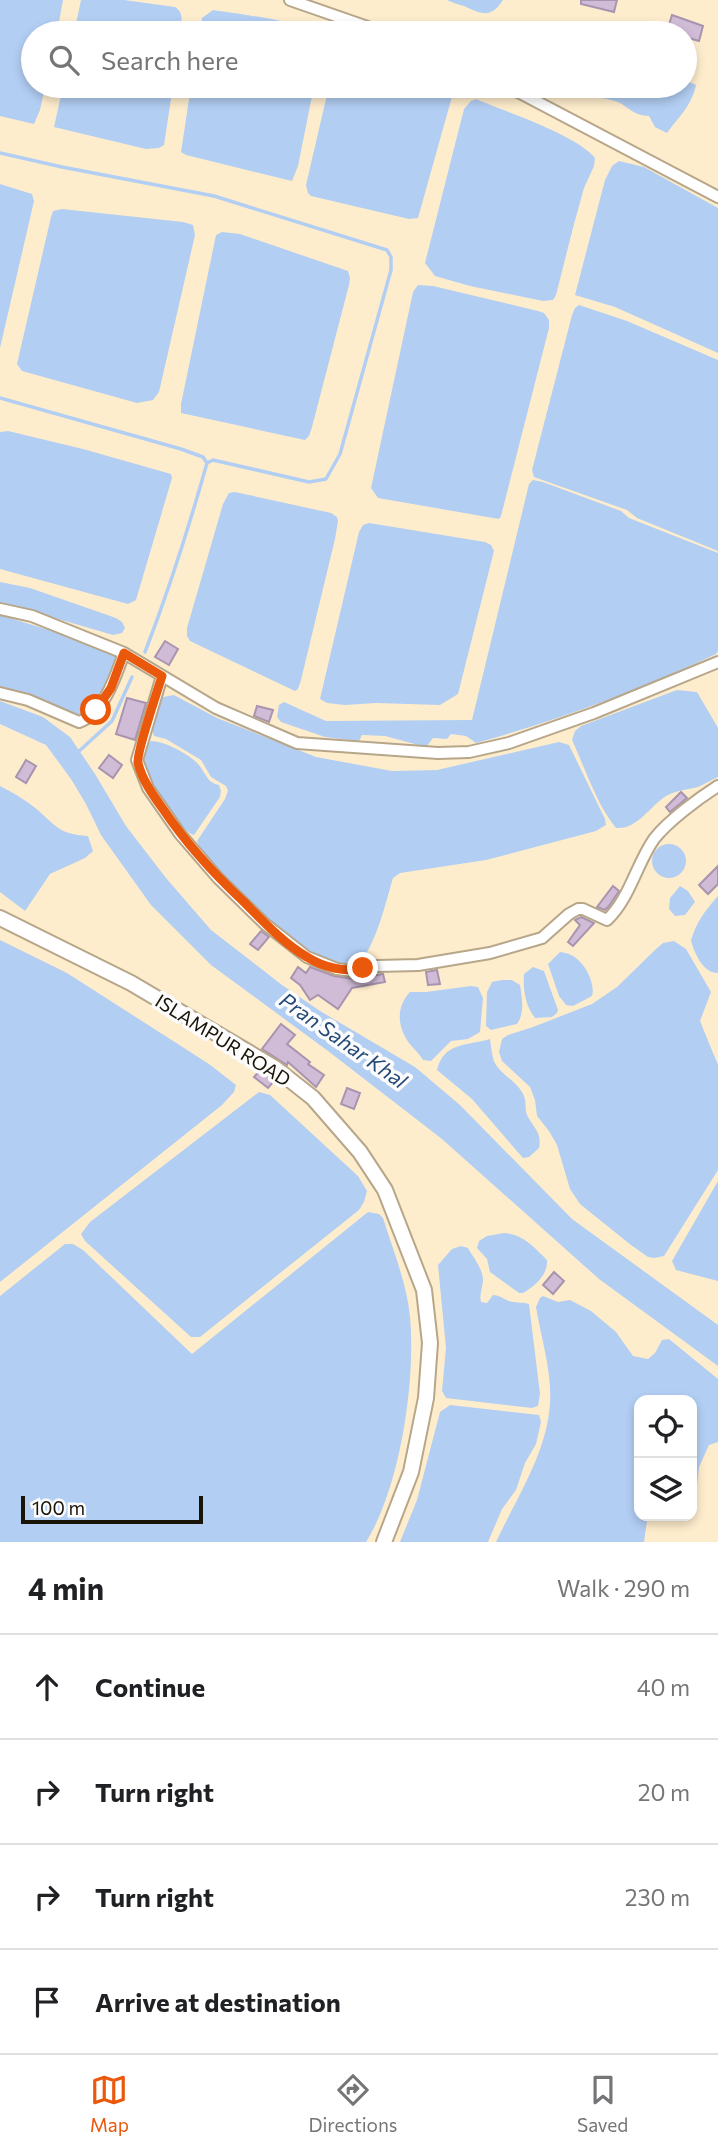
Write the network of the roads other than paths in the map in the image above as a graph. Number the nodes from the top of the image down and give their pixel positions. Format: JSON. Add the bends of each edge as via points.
{"nodes":[{"id":1,"x":290,"y":0,"type":"edge"},
{"id":2,"x":350,"y":21,"type":"edge"},
{"id":3,"x":530,"y":98,"type":"edge"},
{"id":4,"x":718,"y":197,"type":"edge"},
{"id":5,"x":0,"y":609,"type":"edge"},
{"id":6,"x":124,"y":653,"type":"junction"},
{"id":7,"x":718,"y":662,"type":"edge"},
{"id":8,"x":162,"y":676,"type":"junction"},
{"id":9,"x":0,"y":693,"type":"edge"},
{"id":10,"x":718,"y":786,"type":"edge"},
{"id":11,"x":0,"y":918,"type":"edge"},
{"id":12,"x":384,"y":1542,"type":"edge"}],
"edges":[{"from":1,"to":2,"type":"street"},
{"from":3,"to":4,"type":"street"},
{"from":5,"to":6,"type":"street","via":[[32,616]]},
{"from":6,"to":8,"type":"street"},
{"from":6,"to":9,"type":"street","via":[[111,688],[87,720],[75,721]]},
{"from":7,"to":8,"type":"street","via":[[509,743],[438,753],[297,743],[216,708]]},
{"from":8,"to":10,"type":"street","via":[[137,760],[148,788],[180,834],[265,924],[307,957],[337,969],[418,965],[490,953],[542,938],[578,909],[607,920],[625,897],[655,838]]},
{"from":11,"to":12,"type":"street","name":"ISLAMPUR ROAD","via":[[131,983],[275,1068],[313,1098],[360,1152],[385,1191],[424,1290],[430,1343],[426,1398],[411,1472]]}]}
